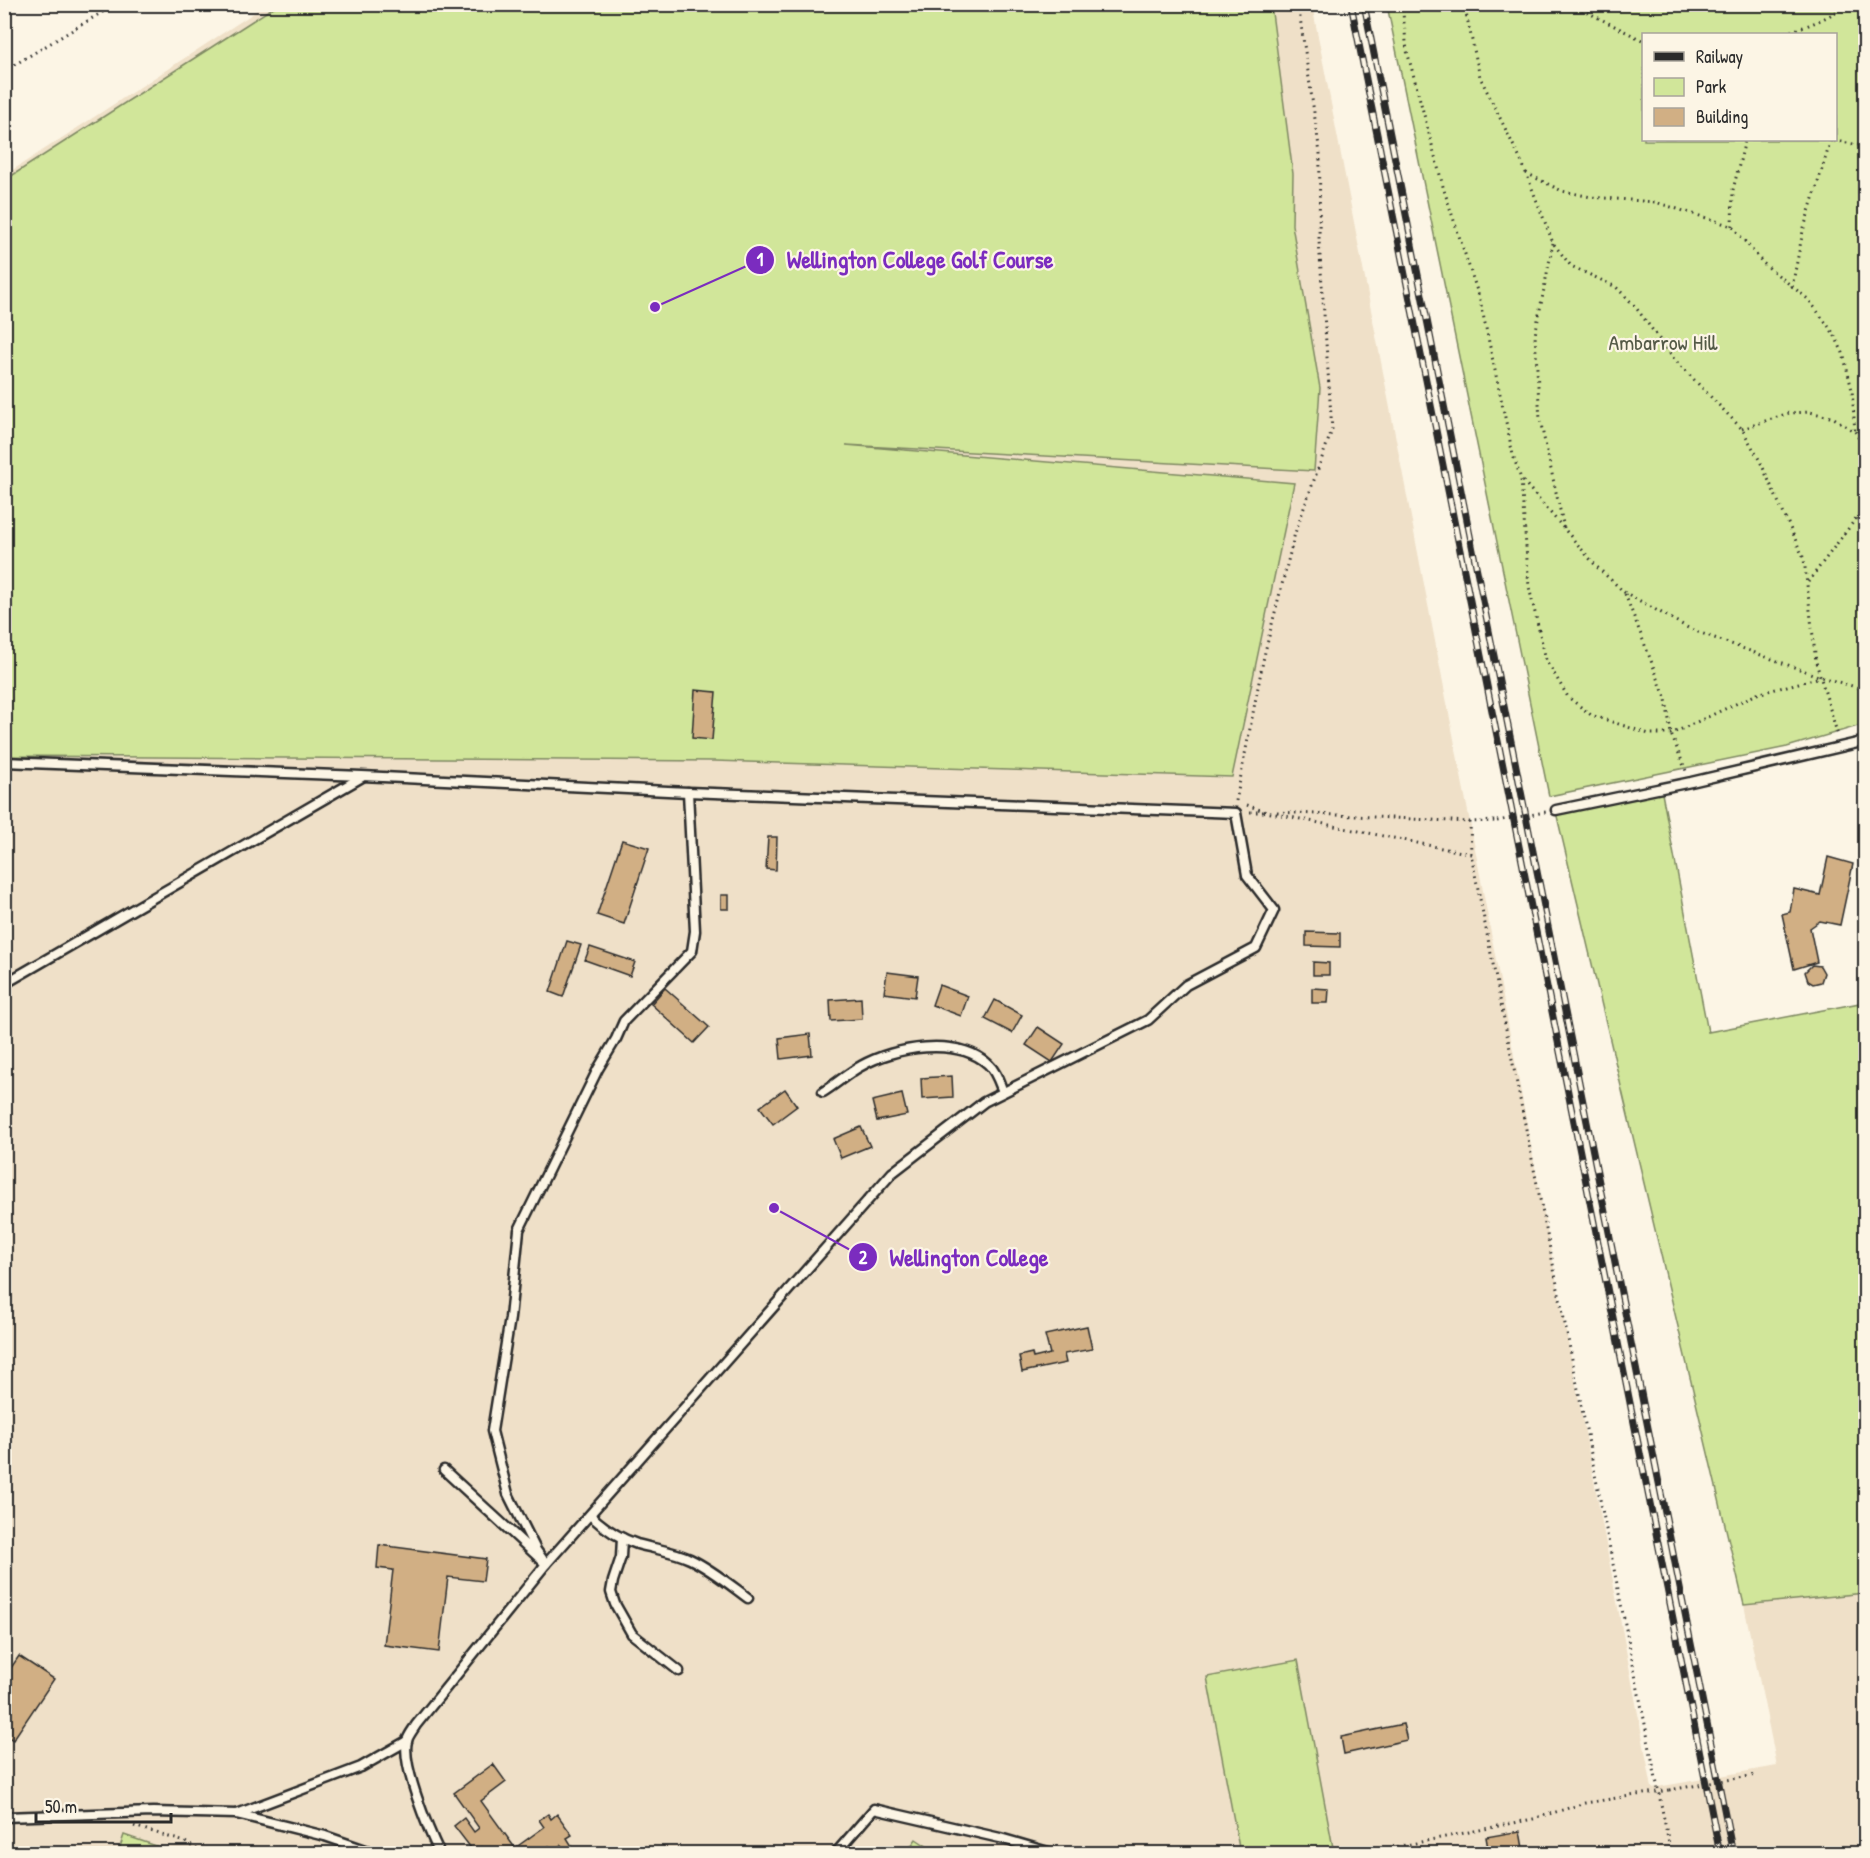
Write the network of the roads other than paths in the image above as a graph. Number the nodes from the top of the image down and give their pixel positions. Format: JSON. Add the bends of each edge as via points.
{"nodes":[{"id":1,"x":1866,"y":741,"type":"edge"},
{"id":2,"x":4,"y":762,"type":"edge"},
{"id":3,"x":362,"y":776,"type":"junction"},
{"id":4,"x":688,"y":792,"type":"junction"},
{"id":5,"x":1556,"y":810,"type":"road end"},
{"id":6,"x":4,"y":984,"type":"edge"},
{"id":7,"x":824,"y":1092,"type":"dead end"},
{"id":8,"x":1003,"y":1092,"type":"junction"},
{"id":9,"x":444,"y":1470,"type":"dead end"},
{"id":10,"x":590,"y":1515,"type":"junction"},
{"id":11,"x":622,"y":1538,"type":"junction"},
{"id":12,"x":546,"y":1564,"type":"junction"},
{"id":13,"x":748,"y":1598,"type":"dead end"},
{"id":14,"x":679,"y":1671,"type":"dead end"},
{"id":15,"x":407,"y":1742,"type":"junction"},
{"id":16,"x":237,"y":1814,"type":"junction"},
{"id":17,"x":4,"y":1817,"type":"edge"},
{"id":18,"x":377,"y":1854,"type":"edge"},
{"id":19,"x":440,"y":1854,"type":"edge"},
{"id":20,"x":835,"y":1854,"type":"edge"},
{"id":21,"x":1055,"y":1854,"type":"edge"}],
"edges":[{"from":1,"to":5,"type":"lane"},
{"from":2,"to":3,"type":"lane"},
{"from":3,"to":4,"type":"lane"},
{"from":3,"to":6,"type":"lane"},
{"from":4,"to":8,"type":"lane","via":[[1236,813],[1248,875],[1274,910],[1256,948],[1186,985],[1148,1020]]},
{"from":4,"to":12,"type":"lane","via":[[695,932],[692,951],[624,1021],[519,1230],[492,1431],[508,1494]]},
{"from":7,"to":8,"type":"lane","via":[[861,1065],[889,1054],[921,1047],[947,1047],[978,1056],[993,1070]]},
{"from":8,"to":10,"type":"lane","via":[[984,1102],[892,1173]]},
{"from":9,"to":12,"type":"lane"},
{"from":10,"to":11,"type":"lane"},
{"from":10,"to":12,"type":"lane"},
{"from":11,"to":13,"type":"lane","via":[[689,1558]]},
{"from":11,"to":14,"type":"lane","via":[[611,1592],[615,1604],[632,1634]]},
{"from":12,"to":15,"type":"lane","via":[[416,1725]]},
{"from":15,"to":16,"type":"lane","via":[[361,1767]]},
{"from":15,"to":19,"type":"lane","via":[[408,1766]]},
{"from":16,"to":17,"type":"lane","via":[[153,1812]]},
{"from":16,"to":18,"type":"lane","via":[[325,1836]]},
{"from":20,"to":21,"type":"lane","via":[[874,1809]]}]}
